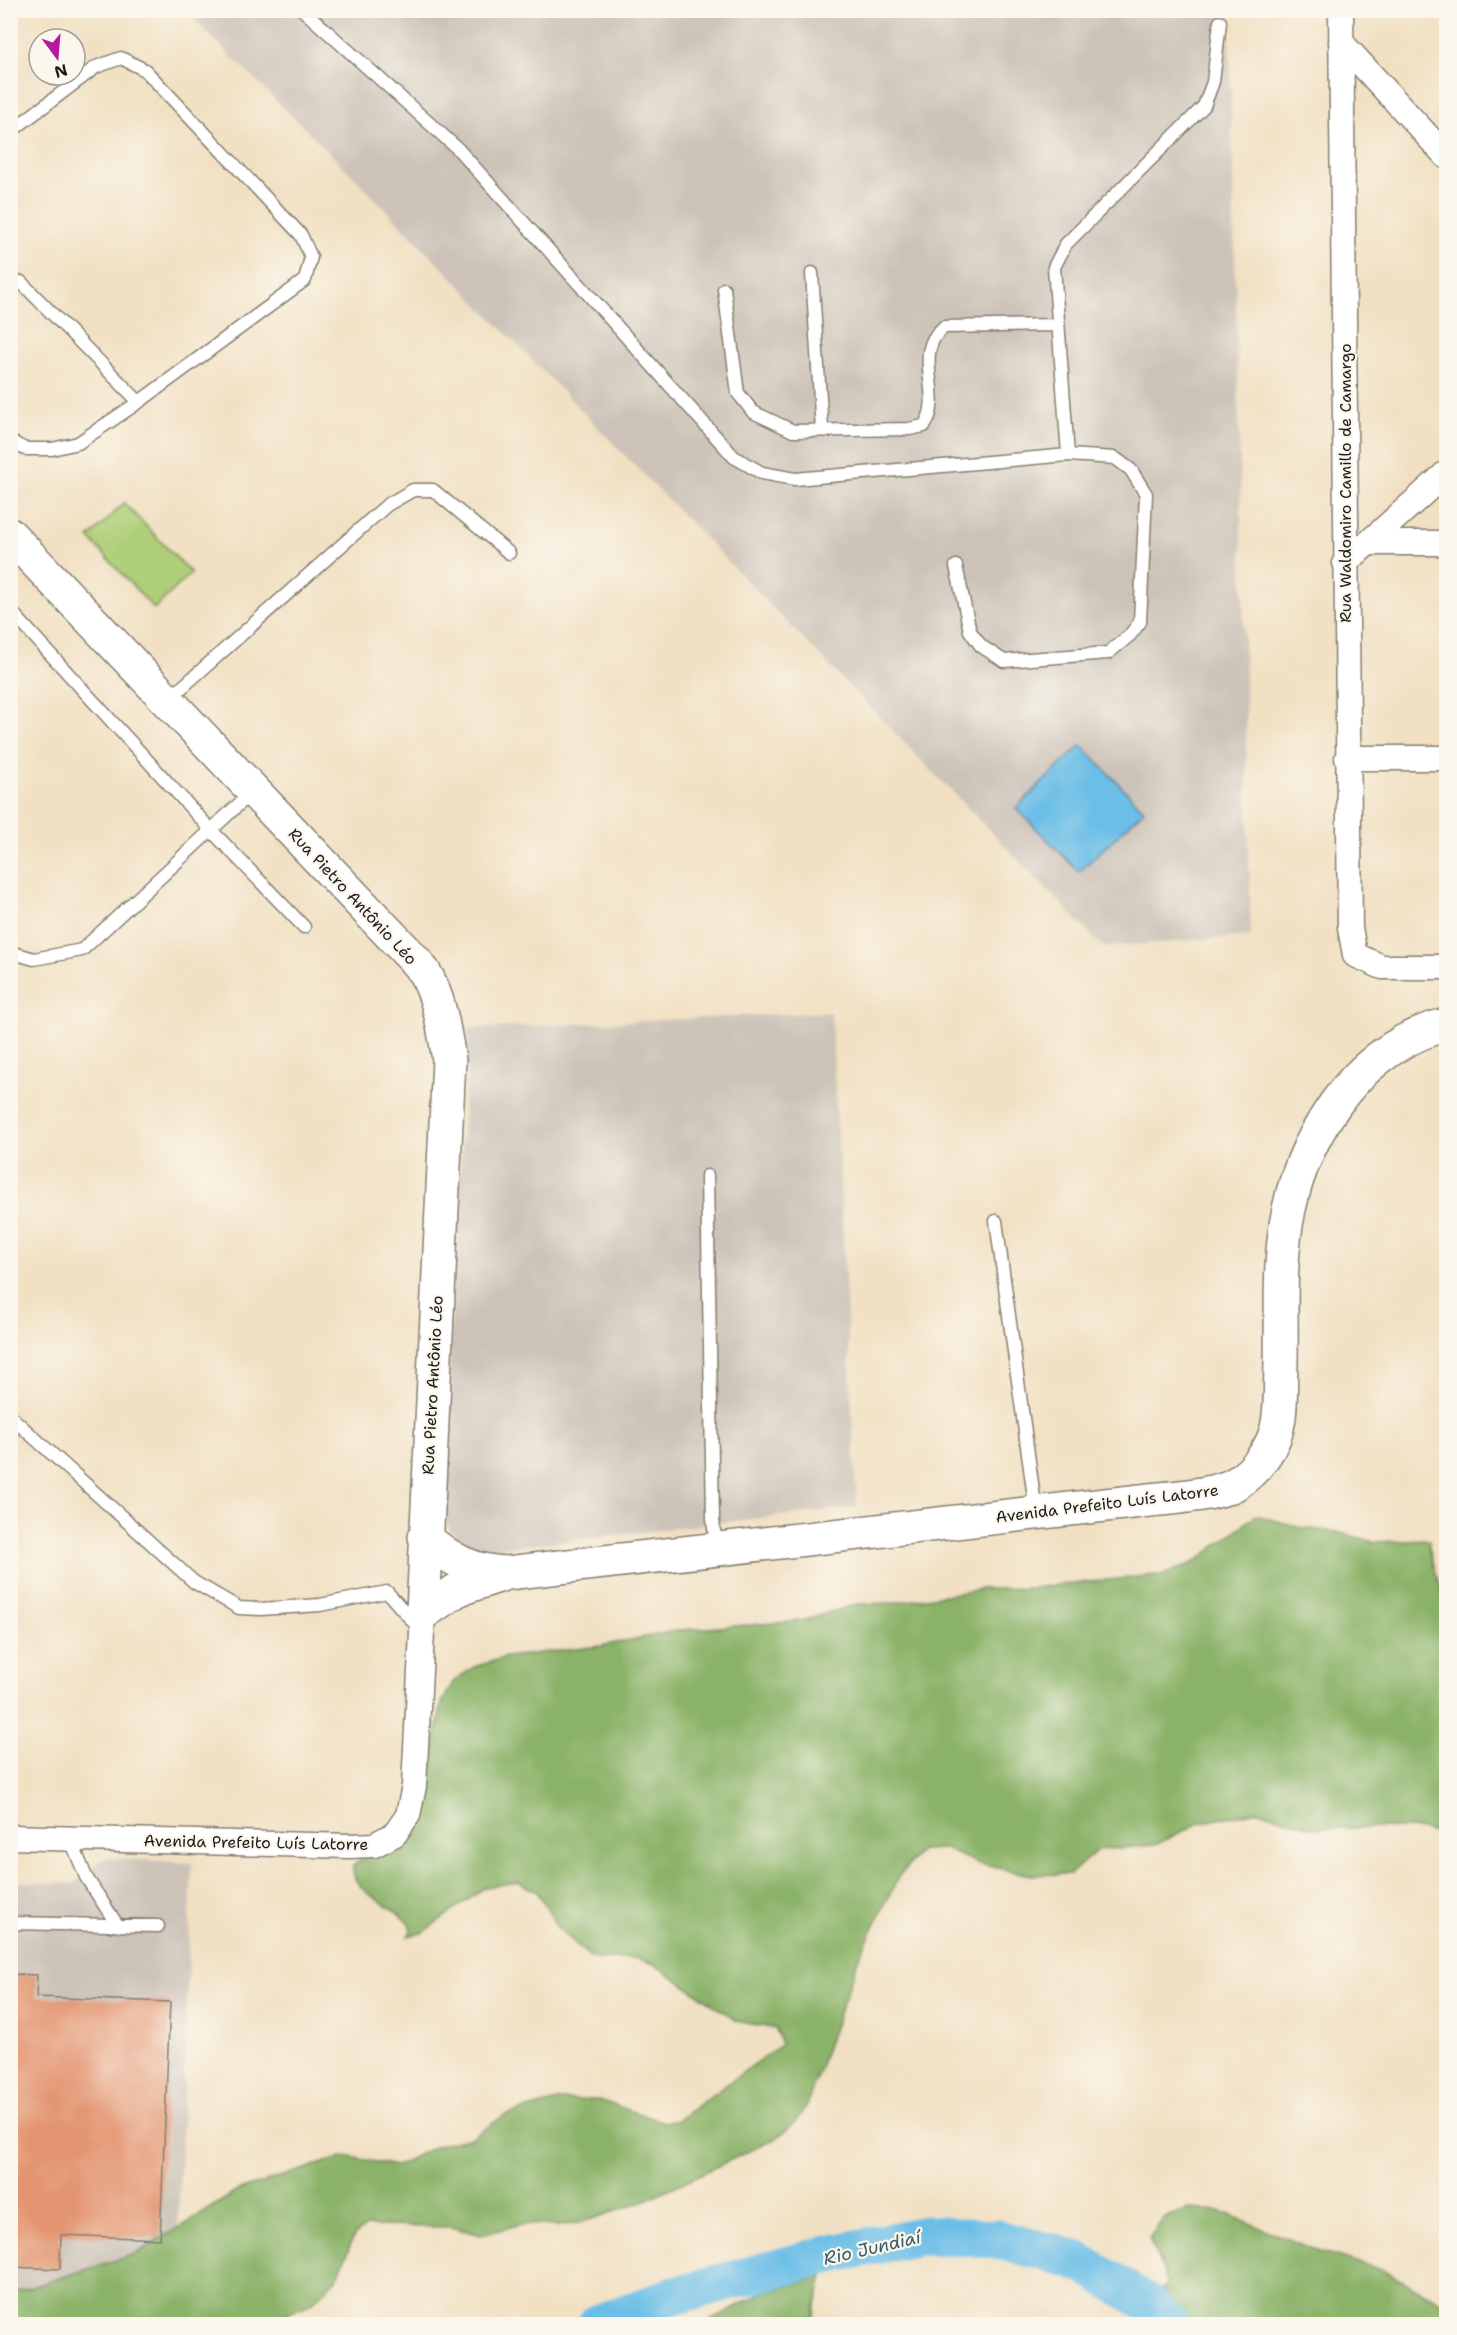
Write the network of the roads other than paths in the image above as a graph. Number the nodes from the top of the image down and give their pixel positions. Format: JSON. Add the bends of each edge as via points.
{"nodes":[{"id":1,"x":303,"y":10,"type":"edge"},
{"id":2,"x":1341,"y":10,"type":"edge"},
{"id":3,"x":1220,"y":22,"type":"dead end"},
{"id":4,"x":1341,"y":42,"type":"junction"},
{"id":5,"x":10,"y":132,"type":"edge"},
{"id":6,"x":1446,"y":156,"type":"edge"},
{"id":7,"x":812,"y":273,"type":"dead end"},
{"id":8,"x":21,"y":282,"type":"dead end"},
{"id":9,"x":724,"y":289,"type":"dead end"},
{"id":10,"x":1058,"y":325,"type":"junction"},
{"id":11,"x":139,"y":402,"type":"junction"},
{"id":12,"x":822,"y":430,"type":"junction"},
{"id":13,"x":10,"y":441,"type":"edge"},
{"id":14,"x":1068,"y":455,"type":"junction"},
{"id":15,"x":1446,"y":472,"type":"edge"},
{"id":16,"x":10,"y":535,"type":"edge"},
{"id":17,"x":1368,"y":543,"type":"junction"},
{"id":18,"x":1446,"y":543,"type":"edge"},
{"id":19,"x":508,"y":553,"type":"dead end"},
{"id":20,"x":1345,"y":562,"type":"junction"},
{"id":21,"x":956,"y":566,"type":"dead end"},
{"id":22,"x":10,"y":609,"type":"edge"},
{"id":23,"x":168,"y":699,"type":"junction"},
{"id":24,"x":1347,"y":758,"type":"junction"},
{"id":25,"x":1446,"y":758,"type":"edge"},
{"id":26,"x":253,"y":791,"type":"junction"},
{"id":27,"x":211,"y":830,"type":"junction"},
{"id":28,"x":304,"y":927,"type":"dead end"},
{"id":29,"x":10,"y":952,"type":"edge"},
{"id":30,"x":1446,"y":967,"type":"edge"},
{"id":31,"x":1446,"y":1025,"type":"edge"},
{"id":32,"x":707,"y":1176,"type":"dead end"},
{"id":33,"x":996,"y":1221,"type":"dead end"},
{"id":34,"x":10,"y":1416,"type":"edge"},
{"id":35,"x":1036,"y":1513,"type":"junction"},
{"id":36,"x":425,"y":1537,"type":"junction"},
{"id":37,"x":716,"y":1549,"type":"junction"},
{"id":38,"x":507,"y":1573,"type":"junction"},
{"id":39,"x":422,"y":1622,"type":"junction"},
{"id":40,"x":10,"y":1837,"type":"edge"},
{"id":41,"x":70,"y":1839,"type":"junction"},
{"id":42,"x":10,"y":1923,"type":"edge"},
{"id":43,"x":118,"y":1926,"type":"junction"},
{"id":44,"x":159,"y":1926,"type":"dead end"}],
"edges":[{"from":1,"to":14,"type":"lane","via":[[458,148],[734,457],[762,473],[795,479]]},
{"from":2,"to":4,"type":"street","name":"Rua Waldomiro Camillo de Camargo"},
{"from":3,"to":10,"type":"lane","via":[[1213,82],[1204,106],[1066,244],[1054,267]]},
{"from":4,"to":6,"type":"street"},
{"from":4,"to":20,"type":"street","name":"Rua Waldomiro Camillo de Camargo"},
{"from":5,"to":11,"type":"lane","via":[[96,67],[121,58],[145,70],[301,235],[311,257],[305,280]]},
{"from":7,"to":12,"type":"lane"},
{"from":8,"to":11,"type":"lane"},
{"from":9,"to":12,"type":"lane","via":[[738,393],[753,412],[793,430]]},
{"from":10,"to":12,"type":"lane","via":[[945,327],[934,334],[929,347],[932,416],[924,426]]},
{"from":10,"to":14,"type":"lane"},
{"from":11,"to":13,"type":"lane","via":[[78,443],[52,449],[25,449]]},
{"from":14,"to":21,"type":"lane","via":[[1115,458],[1131,470],[1146,494],[1140,622],[1130,635],[1108,653],[1004,661],[981,646],[970,631]]},
{"from":15,"to":17,"type":"street"},
{"from":16,"to":23,"type":"main road","name":"Rua Pietro Antônio Léo"},
{"from":17,"to":18,"type":"street"},
{"from":17,"to":20,"type":"street"},
{"from":19,"to":23,"type":"lane","via":[[433,490],[413,490],[387,505]]},
{"from":20,"to":24,"type":"street","name":"Rua Waldomiro Camillo de Camargo"},
{"from":22,"to":27,"type":"lane"},
{"from":23,"to":26,"type":"main road","name":"Rua Pietro Antônio Léo"},
{"from":24,"to":25,"type":"street"},
{"from":24,"to":30,"type":"street","name":"Rua Waldomiro Camillo de Camargo","via":[[1350,928],[1355,955],[1382,967]]},
{"from":26,"to":27,"type":"lane"},
{"from":26,"to":36,"type":"main road","name":"Rua Pietro Antônio Léo","via":[[425,973],[445,1034],[449,1060]]},
{"from":27,"to":28,"type":"lane"},
{"from":27,"to":29,"type":"lane","via":[[82,950],[34,959]]},
{"from":31,"to":35,"type":"main road","name":"Avenida Prefeito Luís Latorre","via":[[1414,1037],[1379,1058],[1352,1082],[1327,1114],[1311,1144],[1289,1209],[1282,1255],[1280,1392],[1276,1431],[1266,1454],[1237,1484],[1218,1491]]},
{"from":32,"to":37,"type":"lane","via":[[712,1519]]},
{"from":33,"to":35,"type":"lane"},
{"from":34,"to":39,"type":"lane","via":[[194,1582],[239,1608],[320,1605],[387,1592]]},
{"from":35,"to":37,"type":"main road","name":"Avenida Prefeito Luís Latorre"},
{"from":36,"to":38,"type":"main road","name":"Avenida Prefeito Luís Latorre","via":[[466,1566]]},
{"from":36,"to":39,"type":"main road","name":"Rua Pietro Antônio Léo"},
{"from":37,"to":38,"type":"main road","name":"Avenida Prefeito Luís Latorre"},
{"from":38,"to":39,"type":"main road","name":"Avenida Prefeito Luís Latorre","via":[[457,1590]]},
{"from":39,"to":41,"type":"street","name":"Avenida Prefeito Luís Latorre","via":[[414,1786],[408,1815],[395,1834],[374,1845],[350,1846]]},
{"from":40,"to":41,"type":"street","name":"Avenida Prefeito Luís Latorre"},
{"from":41,"to":43,"type":"lane","via":[[86,1876]]},
{"from":42,"to":43,"type":"lane"},
{"from":43,"to":44,"type":"lane"}]}
